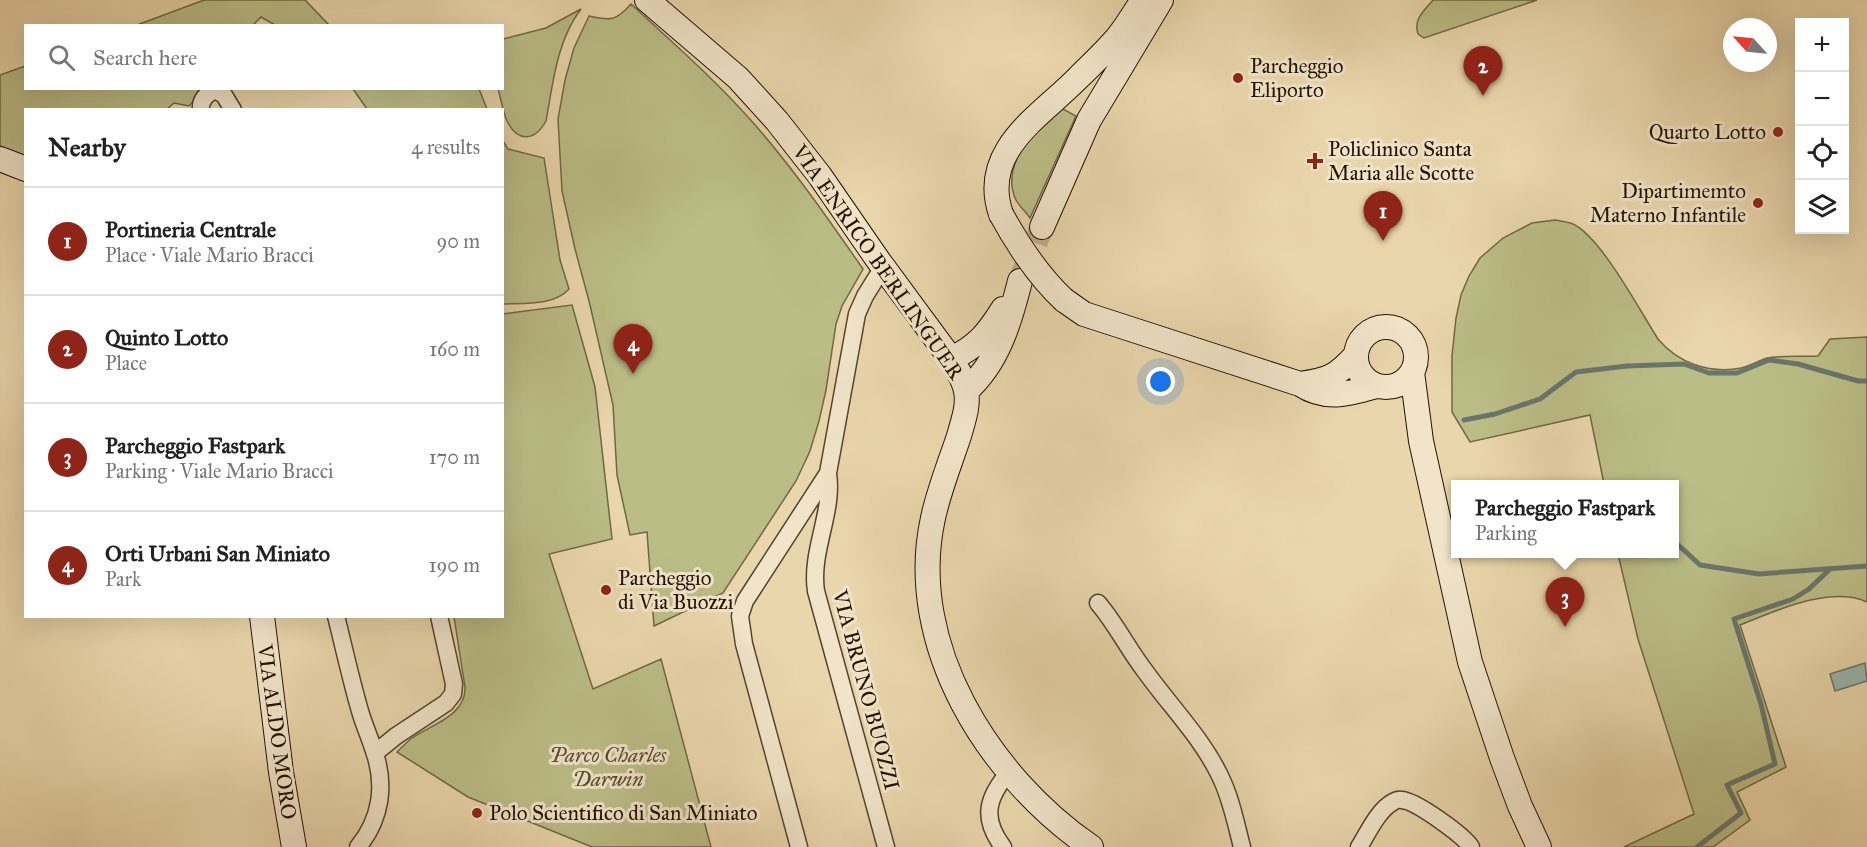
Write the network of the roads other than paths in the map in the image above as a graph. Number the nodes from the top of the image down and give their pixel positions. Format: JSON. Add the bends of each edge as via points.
{"nodes":[{"id":1,"x":647,"y":0,"type":"edge"},
{"id":2,"x":1143,"y":0,"type":"edge"},
{"id":3,"x":1161,"y":0,"type":"edge"},
{"id":4,"x":215,"y":90,"type":"edge"},
{"id":5,"x":215,"y":90,"type":"edge"},
{"id":6,"x":1064,"y":93,"type":"junction"},
{"id":7,"x":1102,"y":97,"type":"junction"},
{"id":8,"x":201,"y":108,"type":"edge"},
{"id":9,"x":232,"y":108,"type":"edge"},
{"id":10,"x":0,"y":159,"type":"edge"},
{"id":11,"x":24,"y":168,"type":"edge"},
{"id":12,"x":1042,"y":227,"type":"tunnel mouth"},
{"id":13,"x":883,"y":267,"type":"junction"},
{"id":14,"x":1356,"y":355,"type":"junction"},
{"id":15,"x":951,"y":359,"type":"junction"},
{"id":16,"x":1412,"y":372,"type":"junction"},
{"id":17,"x":1300,"y":384,"type":"junction"},
{"id":18,"x":1381,"y":387,"type":"junction"},
{"id":19,"x":966,"y":391,"type":"junction"},
{"id":20,"x":1421,"y":441,"type":"junction"},
{"id":21,"x":828,"y":473,"type":"junction"},
{"id":22,"x":1098,"y":603,"type":"dead end"},
{"id":23,"x":262,"y":618,"type":"edge"},
{"id":24,"x":337,"y":618,"type":"edge"},
{"id":25,"x":439,"y":618,"type":"edge"},
{"id":26,"x":375,"y":753,"type":"junction"},
{"id":27,"x":1010,"y":771,"type":"junction"},
{"id":28,"x":294,"y":847,"type":"edge"},
{"id":29,"x":358,"y":847,"type":"edge"},
{"id":30,"x":799,"y":847,"type":"edge"},
{"id":31,"x":886,"y":847,"type":"edge"},
{"id":32,"x":1003,"y":847,"type":"edge"},
{"id":33,"x":1091,"y":847,"type":"edge"},
{"id":34,"x":1242,"y":847,"type":"edge"},
{"id":35,"x":1359,"y":847,"type":"edge"},
{"id":36,"x":1471,"y":847,"type":"edge"},
{"id":37,"x":1539,"y":847,"type":"edge"}],
"edges":[{"from":1,"to":13,"type":"street","name":"VIA ENRICO BERLINGUER","via":[[738,78],[764,106],[820,176]]},
{"from":2,"to":6,"type":"street","via":[[1119,36]]},
{"from":3,"to":7,"type":"street"},
{"from":4,"to":9,"type":"street","via":[[224,94]]},
{"from":5,"to":8,"type":"street","via":[[203,99]]},
{"from":6,"to":7,"type":"street","via":[[1095,86]]},
{"from":6,"to":17,"type":"street","bridge":true,"via":[[1028,123],[1008,148],[997,180],[1001,214],[1049,285],[1077,310],[1093,317]]},
{"from":7,"to":12,"type":"street"},
{"from":10,"to":11,"type":"street"},
{"from":13,"to":15,"type":"street","name":"VIA ENRICO BERLINGUER"},
{"from":13,"to":21,"type":"street","name":"VIA BRUNO BUOZZI","via":[[857,314]]},
{"from":14,"to":16,"type":"street","via":[[1367,334],[1393,328],[1403,332],[1414,347],[1416,364]]},
{"from":14,"to":17,"type":"street","via":[[1331,377]]},
{"from":14,"to":18,"type":"street","via":[[1361,374]]},
{"from":15,"to":19,"type":"street","name":"VIA ENRICO BERLINGUER"},
{"from":15,"to":19,"type":"street","via":[[982,339],[1020,281],[999,346],[984,372]]},
{"from":16,"to":18,"type":"street","via":[[1397,386]]},
{"from":16,"to":20,"type":"street"},
{"from":17,"to":18,"type":"street","via":[[1314,392],[1335,395]]},
{"from":18,"to":20,"type":"street"},
{"from":19,"to":27,"type":"street","name":"VIA ENRICO BERLINGUER","via":[[966,411],[933,520],[927,565],[930,600],[941,651],[955,688]]},
{"from":20,"to":37,"type":"street","via":[[1473,671],[1505,767]]},
{"from":21,"to":30,"type":"street","name":"VIA BRUNO BUOZZI","via":[[747,597],[740,616],[744,644]]},
{"from":21,"to":31,"type":"street","name":"VIA BRUNO BUOZZI","via":[[829,489],[814,569],[816,591]]},
{"from":22,"to":34,"type":"street","via":[[1216,768],[1227,791]]},
{"from":23,"to":28,"type":"street","name":"VIA ALDO MORO"},
{"from":24,"to":26,"type":"street"},
{"from":25,"to":26,"type":"street","via":[[453,694]]},
{"from":26,"to":29,"type":"street","via":[[380,776],[379,806]]},
{"from":27,"to":32,"type":"street","via":[[989,806],[992,830]]},
{"from":27,"to":33,"type":"street","name":"VIA ENRICO BERLINGUER","via":[[1041,806]]},
{"from":35,"to":36,"type":"street","via":[[1387,807],[1403,800],[1451,829]]}]}
